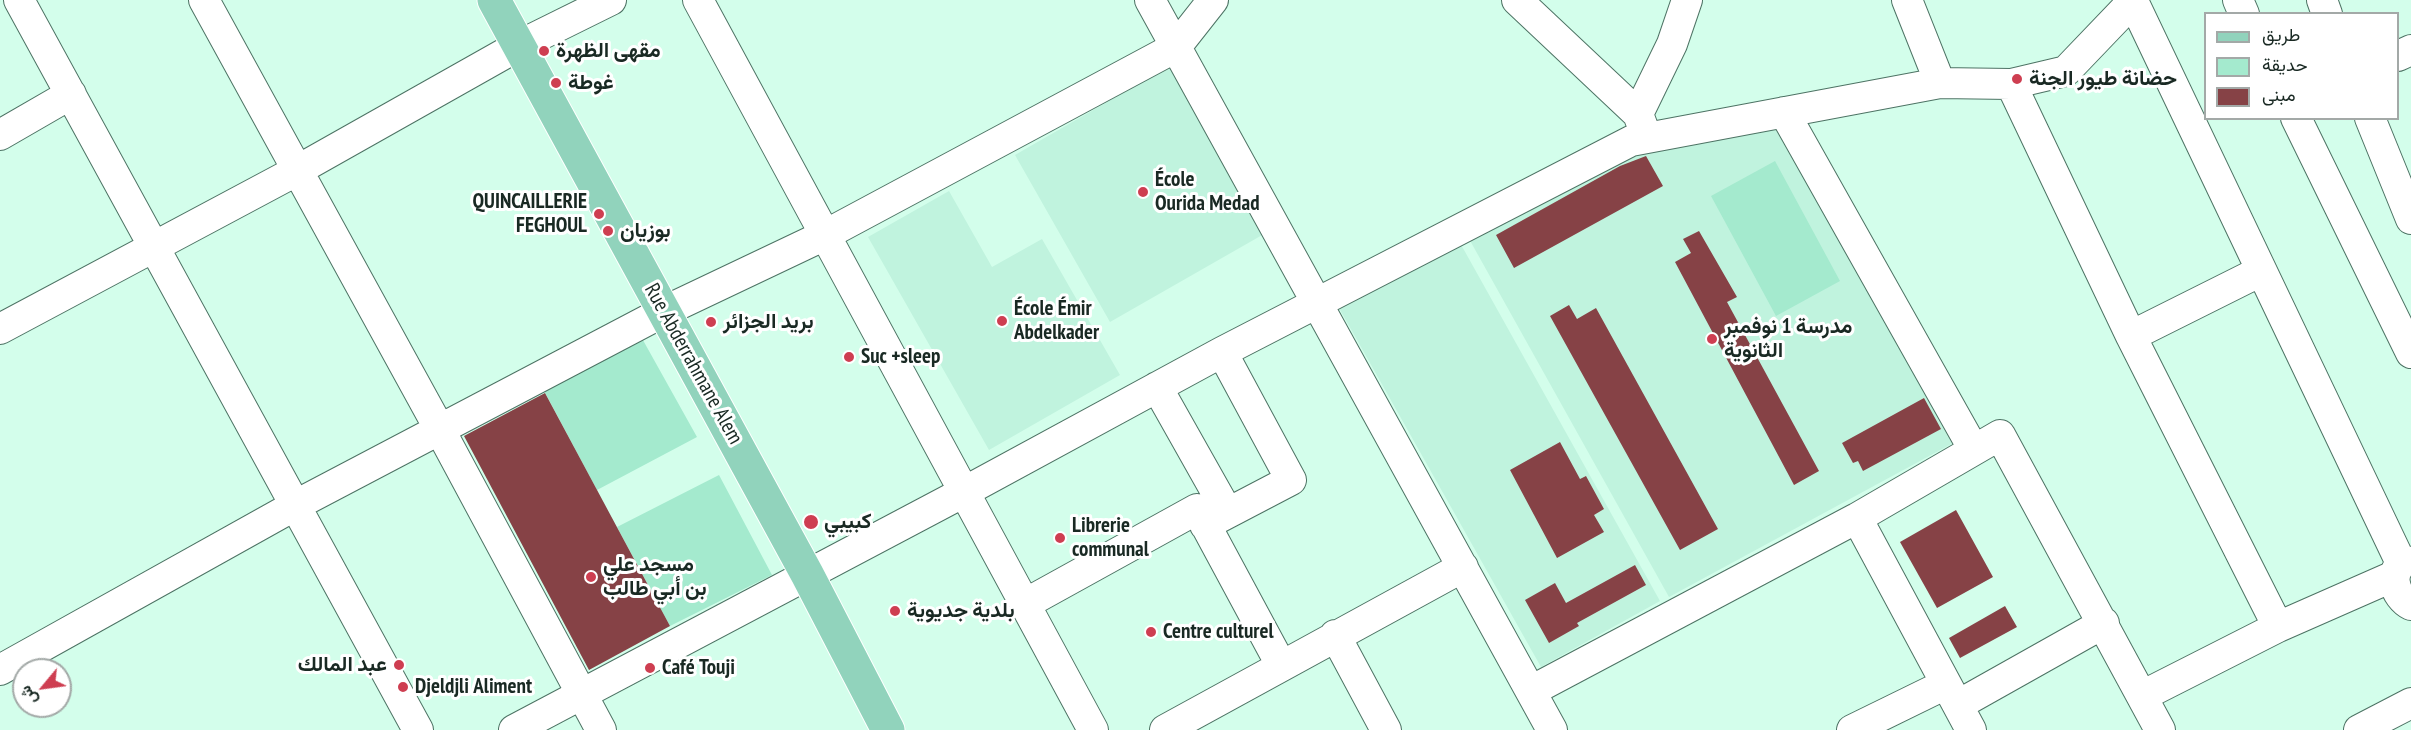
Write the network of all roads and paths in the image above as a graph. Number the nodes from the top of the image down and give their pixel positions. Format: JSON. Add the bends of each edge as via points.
{"nodes":[{"id":1,"x":19,"y":0,"type":"edge"},
{"id":2,"x":204,"y":0,"type":"edge"},
{"id":3,"x":494,"y":0,"type":"edge"},
{"id":4,"x":611,"y":0,"type":"edge"},
{"id":5,"x":698,"y":0,"type":"edge"},
{"id":6,"x":1149,"y":0,"type":"edge"},
{"id":7,"x":1213,"y":0,"type":"edge"},
{"id":8,"x":1518,"y":0,"type":"edge"},
{"id":9,"x":1686,"y":0,"type":"edge"},
{"id":10,"x":1907,"y":0,"type":"edge"},
{"id":11,"x":2133,"y":0,"type":"edge"},
{"id":12,"x":519,"y":46,"type":"junction"},
{"id":13,"x":1176,"y":47,"type":"junction"},
{"id":14,"x":1941,"y":83,"type":"junction"},
{"id":15,"x":2010,"y":84,"type":"junction"},
{"id":16,"x":71,"y":94,"type":"junction"},
{"id":17,"x":1784,"y":112,"type":"junction"},
{"id":18,"x":2297,"y":120,"type":"edge"},
{"id":19,"x":2371,"y":120,"type":"edge"},
{"id":20,"x":1642,"y":126,"type":"junction"},
{"id":21,"x":0,"y":135,"type":"edge"},
{"id":22,"x":298,"y":170,"type":"junction"},
{"id":23,"x":2411,"y":219,"type":"edge"},
{"id":24,"x":825,"y":235,"type":"junction"},
{"id":25,"x":152,"y":245,"type":"junction"},
{"id":26,"x":2261,"y":271,"type":"junction"},
{"id":27,"x":1317,"y":302,"type":"junction"},
{"id":28,"x":665,"y":311,"type":"junction"},
{"id":29,"x":0,"y":329,"type":"edge"},
{"id":30,"x":2131,"y":336,"type":"junction"},
{"id":31,"x":1222,"y":352,"type":"junction"},
{"id":32,"x":2411,"y":353,"type":"edge"},
{"id":33,"x":1157,"y":387,"type":"junction"},
{"id":34,"x":440,"y":430,"type":"junction"},
{"id":35,"x":1974,"y":450,"type":"junction"},
{"id":36,"x":964,"y":492,"type":"junction"},
{"id":37,"x":294,"y":506,"type":"junction"},
{"id":38,"x":1857,"y":518,"type":"junction"},
{"id":39,"x":1216,"y":519,"type":"junction"},
{"id":40,"x":2402,"y":566,"type":"edge"},
{"id":41,"x":1463,"y":567,"type":"junction"},
{"id":42,"x":807,"y":574,"type":"junction"},
{"id":43,"x":1025,"y":604,"type":"junction"},
{"id":44,"x":2411,"y":605,"type":"edge"},
{"id":45,"x":2104,"y":623,"type":"junction"},
{"id":46,"x":2278,"y":627,"type":"junction"},
{"id":47,"x":1335,"y":635,"type":"junction"},
{"id":48,"x":1281,"y":665,"type":"junction"},
{"id":49,"x":0,"y":670,"type":"edge"},
{"id":50,"x":1531,"y":691,"type":"junction"},
{"id":51,"x":582,"y":694,"type":"junction"},
{"id":52,"x":2142,"y":696,"type":"junction"},
{"id":53,"x":2411,"y":703,"type":"edge"},
{"id":54,"x":1959,"y":706,"type":"edge"},
{"id":55,"x":418,"y":730,"type":"edge"},
{"id":56,"x":514,"y":730,"type":"edge"},
{"id":57,"x":601,"y":730,"type":"edge"},
{"id":58,"x":888,"y":730,"type":"edge"},
{"id":59,"x":1093,"y":730,"type":"edge"},
{"id":60,"x":1165,"y":730,"type":"edge"},
{"id":61,"x":1386,"y":730,"type":"edge"},
{"id":62,"x":1552,"y":730,"type":"edge"},
{"id":63,"x":1852,"y":730,"type":"edge"},
{"id":64,"x":2160,"y":730,"type":"edge"},
{"id":65,"x":2359,"y":730,"type":"edge"}],
"edges":[{"from":1,"to":16,"type":"street"},
{"from":2,"to":22,"type":"street"},
{"from":3,"to":12,"type":"main road","name":"Rue Abderrahmane Alem"},
{"from":4,"to":12,"type":"street"},
{"from":5,"to":24,"type":"street"},
{"from":6,"to":13,"type":"street"},
{"from":7,"to":13,"type":"street"},
{"from":8,"to":20,"type":"street"},
{"from":9,"to":20,"type":"street"},
{"from":10,"to":14,"type":"street"},
{"from":11,"to":15,"type":"street","via":[[2066,71]]},
{"from":11,"to":26,"type":"street"},
{"from":12,"to":22,"type":"street"},
{"from":12,"to":28,"type":"main road","name":"Rue Abderrahmane Alem"},
{"from":13,"to":24,"type":"street"},
{"from":13,"to":27,"type":"street"},
{"from":14,"to":15,"type":"street"},
{"from":14,"to":17,"type":"street"},
{"from":15,"to":30,"type":"street"},
{"from":16,"to":21,"type":"street"},
{"from":16,"to":25,"type":"street"},
{"from":17,"to":20,"type":"street"},
{"from":17,"to":35,"type":"street"},
{"from":18,"to":32,"type":"street"},
{"from":19,"to":23,"type":"street"},
{"from":20,"to":27,"type":"street","via":[[1631,141]]},
{"from":22,"to":25,"type":"street"},
{"from":22,"to":34,"type":"street"},
{"from":24,"to":28,"type":"street"},
{"from":24,"to":36,"type":"street"},
{"from":25,"to":29,"type":"street"},
{"from":25,"to":37,"type":"street"},
{"from":26,"to":30,"type":"street"},
{"from":26,"to":40,"type":"street"},
{"from":27,"to":31,"type":"street"},
{"from":27,"to":41,"type":"street"},
{"from":28,"to":34,"type":"street"},
{"from":28,"to":42,"type":"main road","name":"Rue Abderrahmane Alem"},
{"from":30,"to":46,"type":"street"},
{"from":31,"to":33,"type":"street"},
{"from":31,"to":39,"type":"street","via":[[1291,480]]},
{"from":33,"to":36,"type":"street"},
{"from":33,"to":39,"type":"street"},
{"from":34,"to":37,"type":"street"},
{"from":34,"to":51,"type":"street"},
{"from":35,"to":38,"type":"street"},
{"from":35,"to":45,"type":"street","via":[[2000,435]]},
{"from":36,"to":42,"type":"street"},
{"from":36,"to":43,"type":"street"},
{"from":37,"to":49,"type":"street"},
{"from":37,"to":55,"type":"street"},
{"from":38,"to":50,"type":"street"},
{"from":38,"to":54,"type":"street"},
{"from":39,"to":43,"type":"street","via":[[1197,509]]},
{"from":39,"to":48,"type":"street"},
{"from":40,"to":44,"type":"street","via":[[2396,591]]},
{"from":40,"to":46,"type":"street"},
{"from":41,"to":47,"type":"street"},
{"from":41,"to":50,"type":"street"},
{"from":42,"to":51,"type":"street"},
{"from":42,"to":58,"type":"main road","name":"Rue Abderrahmane Alem"},
{"from":43,"to":59,"type":"street"},
{"from":45,"to":52,"type":"street"},
{"from":45,"to":54,"type":"street"},
{"from":46,"to":52,"type":"street"},
{"from":47,"to":48,"type":"street"},
{"from":47,"to":61,"type":"street"},
{"from":48,"to":60,"type":"street"},
{"from":50,"to":62,"type":"street"},
{"from":51,"to":56,"type":"street"},
{"from":51,"to":57,"type":"street"},
{"from":52,"to":64,"type":"street"},
{"from":53,"to":65,"type":"street"},
{"from":54,"to":63,"type":"street"}]}
